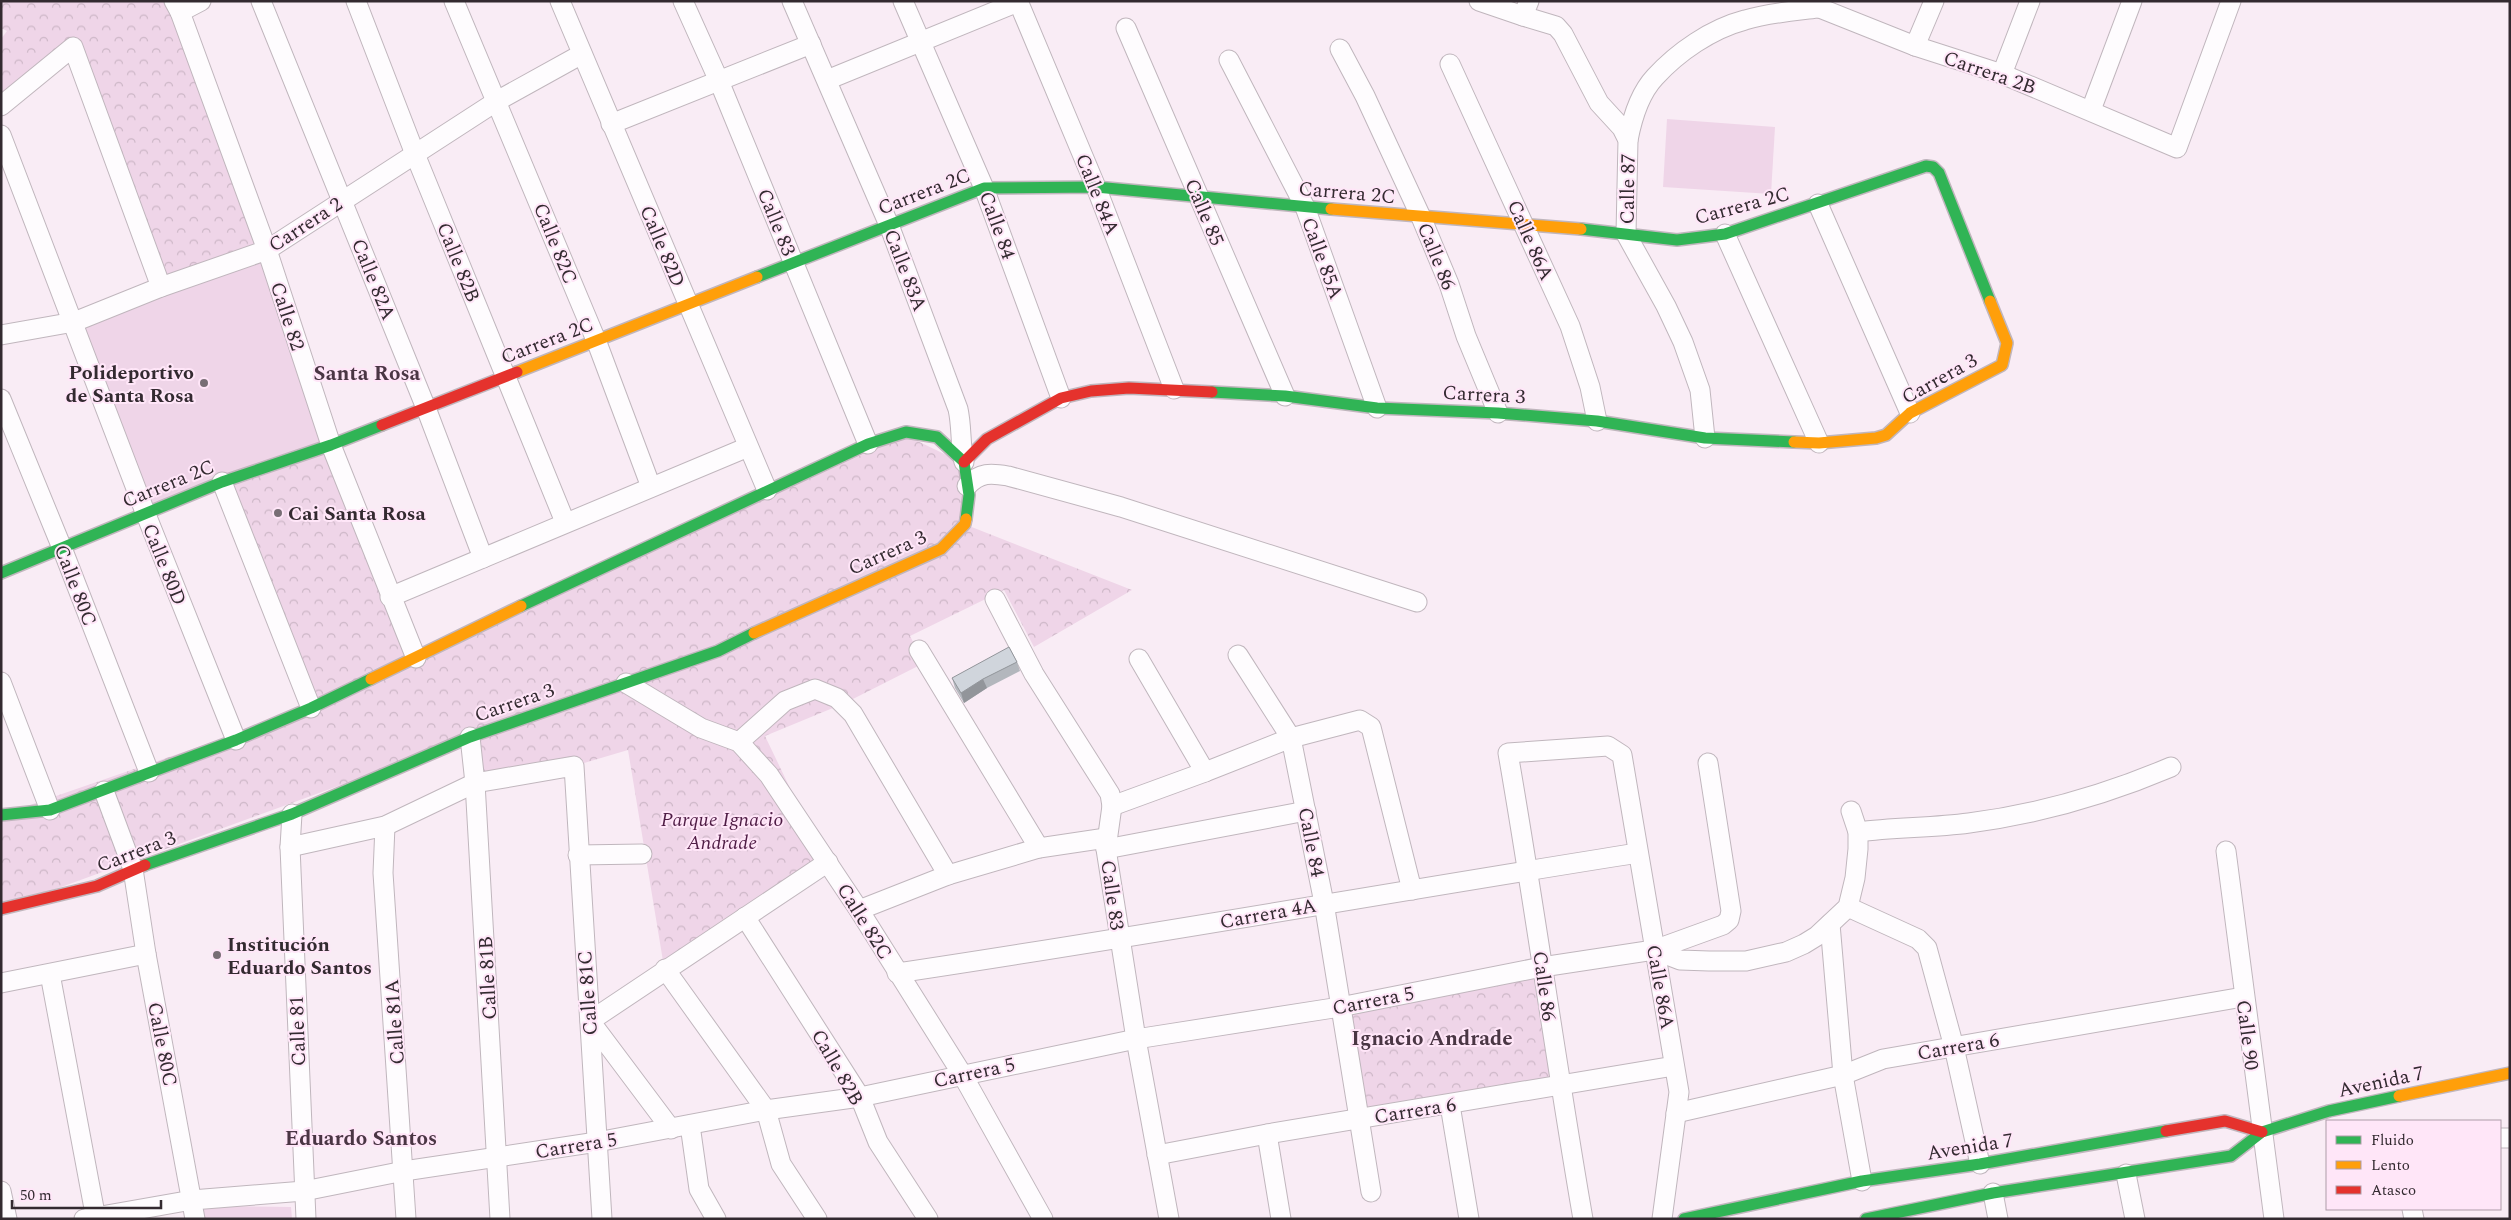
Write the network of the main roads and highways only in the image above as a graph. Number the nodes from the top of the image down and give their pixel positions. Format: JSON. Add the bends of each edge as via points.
{"nodes":[{"id":1,"x":2002,"y":365,"type":"joint"},
{"id":2,"x":964,"y":462,"type":"junction"},
{"id":3,"x":1,"y":573,"type":"edge"},
{"id":4,"x":1,"y":815,"type":"edge"},
{"id":5,"x":1,"y":909,"type":"edge"},
{"id":6,"x":2510,"y":1073,"type":"edge"},
{"id":7,"x":2262,"y":1132,"type":"junction"},
{"id":8,"x":1684,"y":1219,"type":"edge"},
{"id":9,"x":1866,"y":1219,"type":"edge"}],
"edges":[{"from":1,"to":2,"type":"main road","name":"Carrera 3","via":[[1910,413],[1886,435],[1876,438],[1819,443],[1705,438],[1597,421],[1377,408],[1284,396],[1174,389],[1091,391],[1061,398],[988,439]]},
{"from":1,"to":3,"type":"main road","name":"Carrera 2C","via":[[2007,343],[1939,173],[1933,167],[1926,166],[1725,234],[1677,240],[1523,223],[1421,217],[1096,187],[984,188],[331,445],[144,512]]},
{"from":2,"to":4,"type":"main road","via":[[937,437],[906,432],[868,444],[311,708],[236,740],[50,810]]},
{"from":2,"to":5,"type":"main road","name":"Carrera 3","via":[[969,495],[965,524],[941,549],[891,573],[813,605],[718,651],[470,737],[292,814],[134,869],[96,886]]},
{"from":6,"to":7,"type":"main road","name":"Avenida 7","via":[[2329,1111]]},
{"from":7,"to":8,"type":"main road","name":"Avenida 7","via":[[2225,1122],[1862,1181]]},
{"from":7,"to":9,"type":"main road","name":"Avenida 7","via":[[2231,1156],[1993,1194]]}]}
